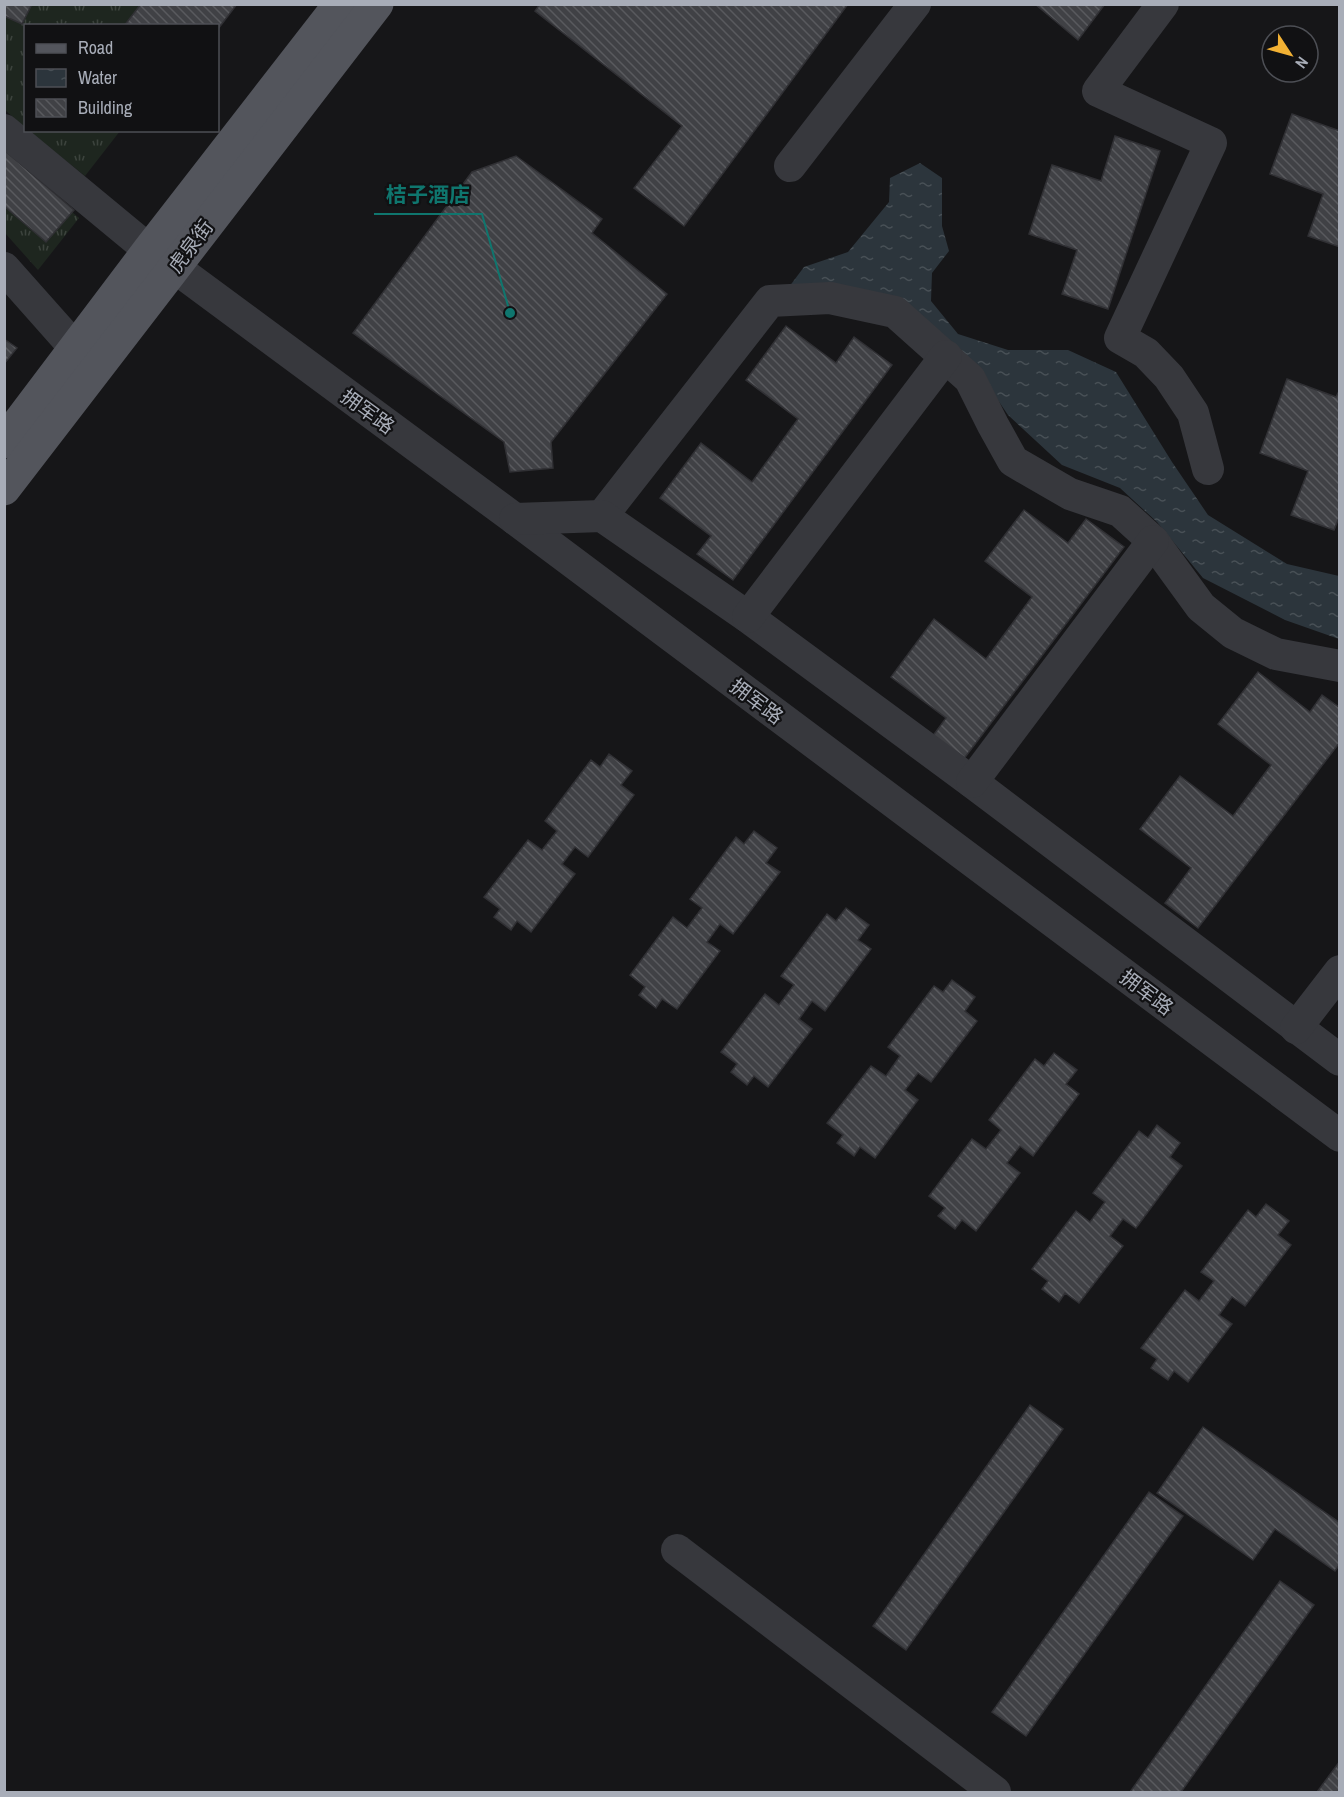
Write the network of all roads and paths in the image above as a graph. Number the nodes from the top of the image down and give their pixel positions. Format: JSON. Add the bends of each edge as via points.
{"nodes":[{"id":1,"x":340,"y":4,"type":"edge"},
{"id":2,"x":378,"y":4,"type":"edge"},
{"id":3,"x":915,"y":4,"type":"edge"},
{"id":4,"x":1162,"y":4,"type":"edge"},
{"id":5,"x":4,"y":130,"type":"edge"},
{"id":6,"x":790,"y":166,"type":"dead end"},
{"id":7,"x":162,"y":259,"type":"junction"},
{"id":8,"x":4,"y":268,"type":"edge"},
{"id":9,"x":76,"y":349,"type":"junction"},
{"id":10,"x":946,"y":356,"type":"junction"},
{"id":11,"x":4,"y":442,"type":"edge"},
{"id":12,"x":1208,"y":469,"type":"dead end"},
{"id":13,"x":4,"y":489,"type":"edge"},
{"id":14,"x":602,"y":516,"type":"junction"},
{"id":15,"x":515,"y":519,"type":"junction"},
{"id":16,"x":1153,"y":542,"type":"junction"},
{"id":17,"x":748,"y":618,"type":"junction"},
{"id":18,"x":1340,"y":666,"type":"edge"},
{"id":19,"x":972,"y":782,"type":"junction"},
{"id":20,"x":1340,"y":971,"type":"edge"},
{"id":21,"x":1296,"y":1028,"type":"junction"},
{"id":22,"x":1340,"y":1060,"type":"edge"},
{"id":23,"x":1340,"y":1136,"type":"edge"},
{"id":24,"x":676,"y":1550,"type":"dead end"},
{"id":25,"x":995,"y":1792,"type":"edge"}],
"edges":[{"from":1,"to":7,"type":"main road","name":"虎泉街"},
{"from":2,"to":7,"type":"main road","name":"虎泉街"},
{"from":3,"to":6,"type":"street"},
{"from":4,"to":12,"type":"street","via":[[1098,91],[1211,143],[1120,338],[1146,353],[1169,377],[1193,413]]},
{"from":5,"to":7,"type":"street","name":"拥军路"},
{"from":7,"to":9,"type":"main road","name":"虎泉街"},
{"from":7,"to":13,"type":"main road","name":"虎泉街"},
{"from":7,"to":15,"type":"street","name":"拥军路"},
{"from":8,"to":9,"type":"street"},
{"from":9,"to":11,"type":"main road","name":"虎泉街"},
{"from":10,"to":14,"type":"street","via":[[896,312],[830,298],[770,302]]},
{"from":10,"to":16,"type":"street","via":[[970,379],[1013,461],[1070,494],[1120,511]]},
{"from":10,"to":17,"type":"street"},
{"from":14,"to":15,"type":"street"},
{"from":14,"to":17,"type":"street"},
{"from":15,"to":23,"type":"street","name":"拥军路"},
{"from":16,"to":18,"type":"street","via":[[1201,607],[1233,633],[1276,654]]},
{"from":16,"to":19,"type":"street"},
{"from":17,"to":19,"type":"street"},
{"from":19,"to":21,"type":"street"},
{"from":20,"to":21,"type":"street"},
{"from":21,"to":22,"type":"street"},
{"from":24,"to":25,"type":"street"}]}
